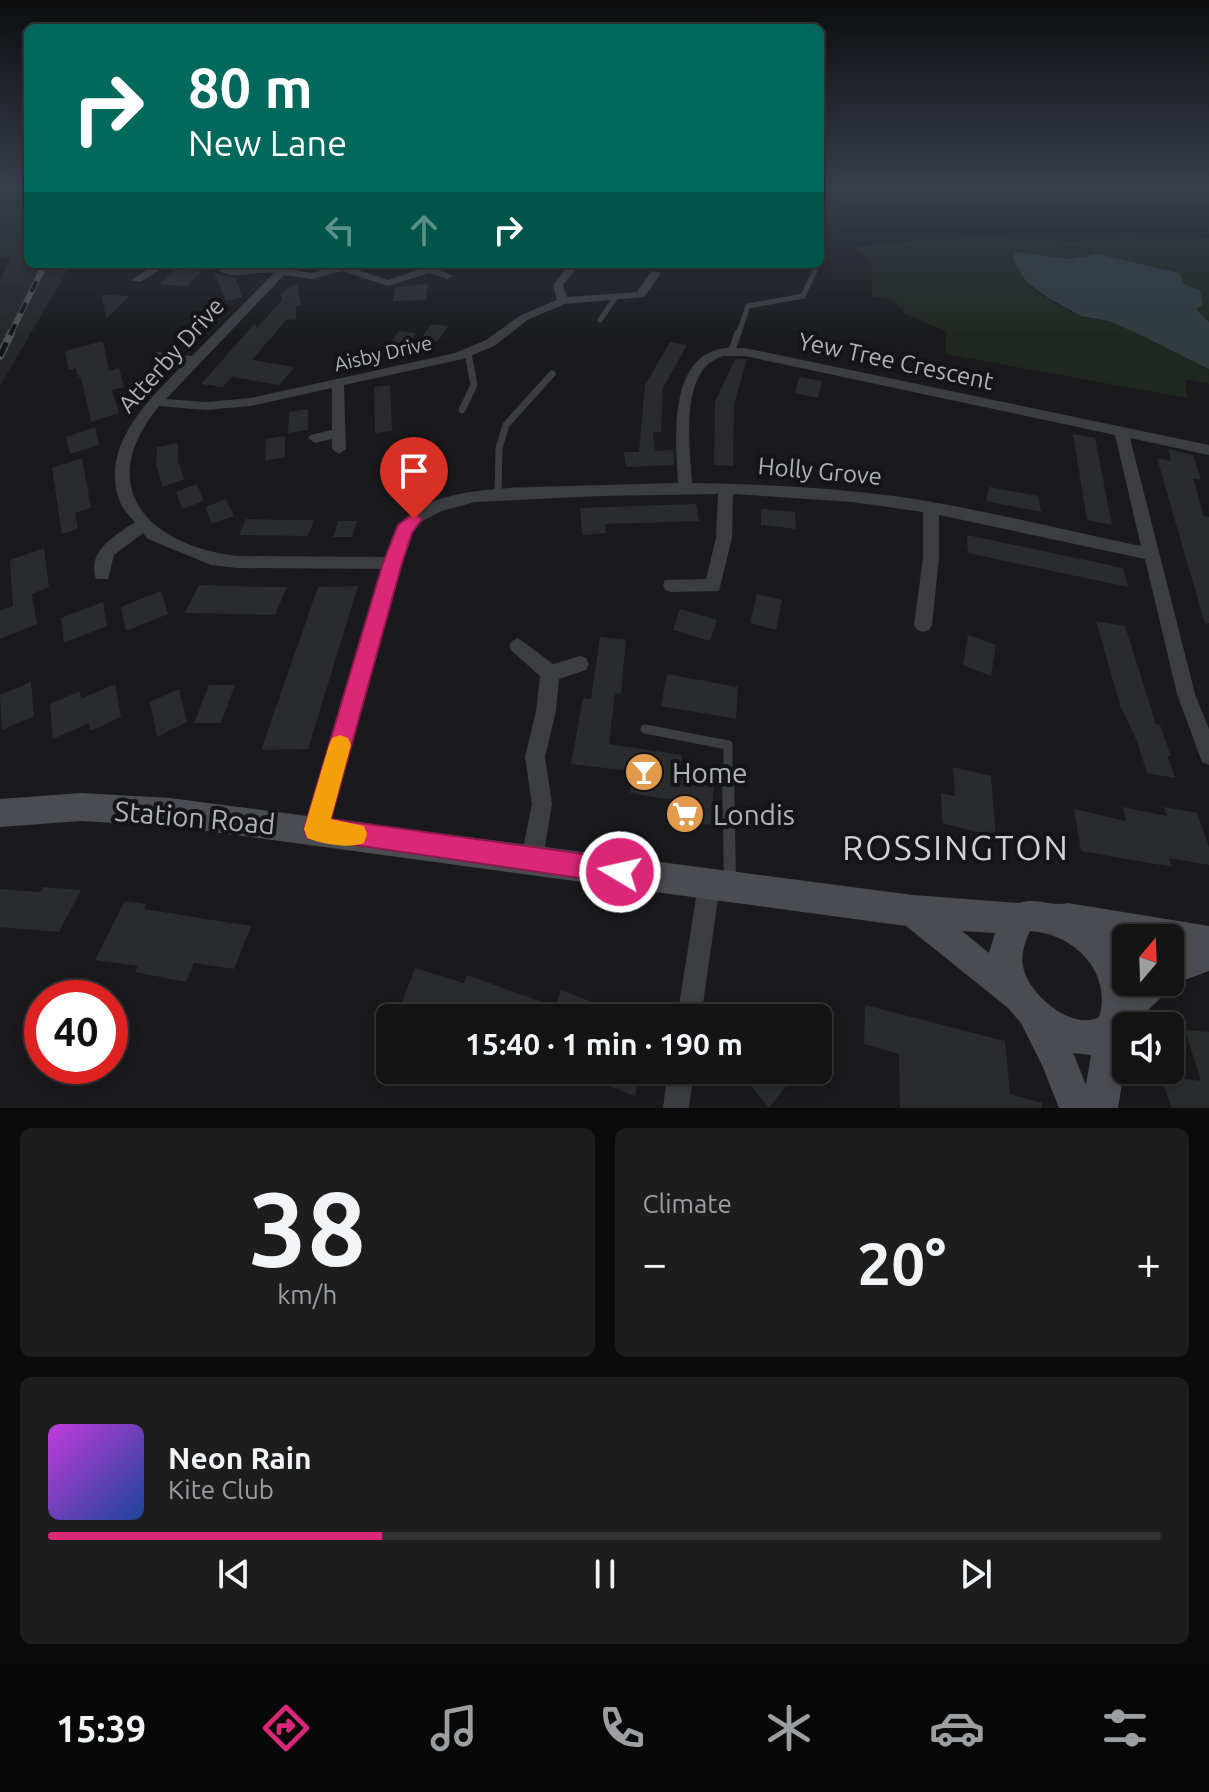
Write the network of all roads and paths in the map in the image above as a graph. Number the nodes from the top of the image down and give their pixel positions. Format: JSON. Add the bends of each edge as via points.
{"nodes":[{"id":1,"x":157,"y":268,"type":"edge"},
{"id":2,"x":220,"y":268,"type":"edge"},
{"id":3,"x":258,"y":268,"type":"edge"},
{"id":4,"x":258,"y":268,"type":"edge"},
{"id":5,"x":342,"y":268,"type":"edge"},
{"id":6,"x":342,"y":268,"type":"edge"},
{"id":7,"x":427,"y":268,"type":"edge"},
{"id":8,"x":432,"y":268,"type":"edge"},
{"id":9,"x":572,"y":268,"type":"edge"},
{"id":10,"x":815,"y":271,"type":"dead end"},
{"id":11,"x":281,"y":272,"type":"junction"},
{"id":12,"x":656,"y":273,"type":"dead end"},
{"id":13,"x":448,"y":276,"type":"dead end"},
{"id":14,"x":136,"y":280,"type":"dead end"},
{"id":15,"x":616,"y":297,"type":"junction"},
{"id":16,"x":563,"y":301,"type":"junction"},
{"id":17,"x":600,"y":320,"type":"dead end"},
{"id":18,"x":732,"y":350,"type":"junction"},
{"id":19,"x":468,"y":353,"type":"junction"},
{"id":20,"x":157,"y":356,"type":"dead end"},
{"id":21,"x":195,"y":360,"type":"junction"},
{"id":22,"x":552,"y":374,"type":"dead end"},
{"id":23,"x":338,"y":384,"type":"junction"},
{"id":24,"x":155,"y":402,"type":"junction"},
{"id":25,"x":462,"y":410,"type":"dead end"},
{"id":26,"x":1121,"y":431,"type":"junction"},
{"id":27,"x":339,"y":433,"type":"junction"},
{"id":28,"x":315,"y":438,"type":"dead end"},
{"id":29,"x":339,"y":449,"type":"dead end"},
{"id":30,"x":1209,"y":450,"type":"edge"},
{"id":31,"x":685,"y":486,"type":"junction"},
{"id":32,"x":726,"y":487,"type":"junction"},
{"id":33,"x":489,"y":496,"type":"junction"},
{"id":34,"x":931,"y":509,"type":"junction"},
{"id":35,"x":143,"y":525,"type":"junction"},
{"id":36,"x":1151,"y":554,"type":"junction"},
{"id":37,"x":393,"y":563,"type":"junction"},
{"id":38,"x":102,"y":574,"type":"dead end"},
{"id":39,"x":671,"y":585,"type":"dead end"},
{"id":40,"x":923,"y":625,"type":"dead end"},
{"id":41,"x":518,"y":646,"type":"dead end"},
{"id":42,"x":580,"y":664,"type":"dead end"},
{"id":43,"x":550,"y":673,"type":"junction"},
{"id":44,"x":645,"y":729,"type":"dead end"},
{"id":45,"x":1209,"y":755,"type":"edge"},
{"id":46,"x":0,"y":813,"type":"edge"},
{"id":47,"x":316,"y":829,"type":"junction"},
{"id":48,"x":532,"y":858,"type":"junction"},
{"id":49,"x":719,"y":887,"type":"junction"},
{"id":50,"x":913,"y":911,"type":"junction"},
{"id":51,"x":1051,"y":916,"type":"junction"},
{"id":52,"x":1019,"y":919,"type":"junction"},
{"id":53,"x":1209,"y":942,"type":"edge"},
{"id":54,"x":1209,"y":955,"type":"edge"},
{"id":55,"x":1184,"y":965,"type":"edge"},
{"id":56,"x":1139,"y":996,"type":"edge"},
{"id":57,"x":692,"y":1004,"type":"edge"},
{"id":58,"x":1028,"y":1008,"type":"junction"},
{"id":59,"x":1118,"y":1012,"type":"edge"},
{"id":60,"x":1123,"y":1012,"type":"edge"},
{"id":61,"x":1112,"y":1024,"type":"edge"},
{"id":62,"x":1112,"y":1044,"type":"edge"},
{"id":63,"x":679,"y":1084,"type":"edge"},
{"id":64,"x":676,"y":1108,"type":"edge"},
{"id":65,"x":1077,"y":1108,"type":"edge"},
{"id":66,"x":1100,"y":1108,"type":"edge"}],
"edges":[{"from":1,"to":14,"type":"street"},
{"from":2,"to":3,"type":"street","via":[[231,273]]},
{"from":4,"to":11,"type":"street"},
{"from":5,"to":11,"type":"street","via":[[319,276]]},
{"from":6,"to":7,"type":"street","via":[[388,283]]},
{"from":8,"to":13,"type":"street"},
{"from":9,"to":16,"type":"street","via":[[558,285]]},
{"from":10,"to":18,"type":"lane","via":[[803,296],[748,306]]},
{"from":11,"to":21,"type":"street","name":"Atterby Drive"},
{"from":12,"to":15,"type":"street","name":"Aisby Drive","via":[[640,295]]},
{"from":15,"to":16,"type":"street","name":"Aisby Drive"},
{"from":15,"to":17,"type":"lane"},
{"from":16,"to":19,"type":"street","name":"Aisby Drive","via":[[525,317]]},
{"from":18,"to":26,"type":"street","name":"Yew Tree Crescent"},
{"from":18,"to":31,"type":"street","via":[[704,358],[690,385],[683,426]]},
{"from":19,"to":23,"type":"street","name":"Aisby Drive"},
{"from":19,"to":25,"type":"lane","via":[[474,392]]},
{"from":20,"to":21,"type":"street"},
{"from":21,"to":24,"type":"street","name":"Atterby Drive"},
{"from":22,"to":33,"type":"lane","via":[[506,425]]},
{"from":23,"to":24,"type":"street","name":"Aisby Drive","via":[[229,405]]},
{"from":23,"to":27,"type":"street"},
{"from":24,"to":35,"type":"street","name":"Atterby Drive","via":[[136,426],[121,465],[127,502]]},
{"from":26,"to":30,"type":"street","name":"Yew Tree Crescent"},
{"from":26,"to":36,"type":"street"},
{"from":27,"to":28,"type":"street"},
{"from":27,"to":29,"type":"street"},
{"from":31,"to":32,"type":"street","name":"Holly Grove"},
{"from":31,"to":33,"type":"street","name":"Holly Grove"},
{"from":32,"to":34,"type":"street","name":"Holly Grove"},
{"from":32,"to":39,"type":"street","via":[[724,538],[713,586]]},
{"from":33,"to":37,"type":"street","name":"Holly Grove","via":[[445,502],[421,514],[404,530]]},
{"from":34,"to":36,"type":"street","name":"Holly Grove"},
{"from":34,"to":40,"type":"street"},
{"from":35,"to":37,"type":"street","via":[[154,535],[211,559]]},
{"from":35,"to":38,"type":"street","via":[[105,552]]},
{"from":36,"to":45,"type":"street","via":[[1186,694]]},
{"from":37,"to":47,"type":"street","name":"Holly Grove"},
{"from":41,"to":43,"type":"street"},
{"from":42,"to":43,"type":"street"},
{"from":43,"to":48,"type":"street","via":[[535,757],[542,804]]},
{"from":44,"to":49,"type":"lane","via":[[728,745]]},
{"from":46,"to":47,"type":"street","name":"Station Road","via":[[81,807]]},
{"from":47,"to":48,"type":"street","name":"Station Road"},
{"from":48,"to":49,"type":"street","name":"Station Road"},
{"from":49,"to":50,"type":"street","name":"Station Road"},
{"from":49,"to":57,"type":"street"},
{"from":50,"to":52,"type":"street","name":"Station Road"},
{"from":50,"to":58,"type":"street"},
{"from":51,"to":52,"type":"street"},
{"from":51,"to":53,"type":"street"},
{"from":51,"to":59,"type":"street","via":[[1070,923],[1102,952],[1120,992]]},
{"from":52,"to":58,"type":"street","via":[[1006,938],[1005,951],[1014,986]]},
{"from":54,"to":55,"type":"street"},
{"from":56,"to":60,"type":"street"},
{"from":58,"to":61,"type":"street","via":[[1063,1034],[1083,1039],[1101,1036]]},
{"from":58,"to":65,"type":"street","via":[[1056,1055]]},
{"from":62,"to":66,"type":"street"},
{"from":63,"to":64,"type":"street"}]}
